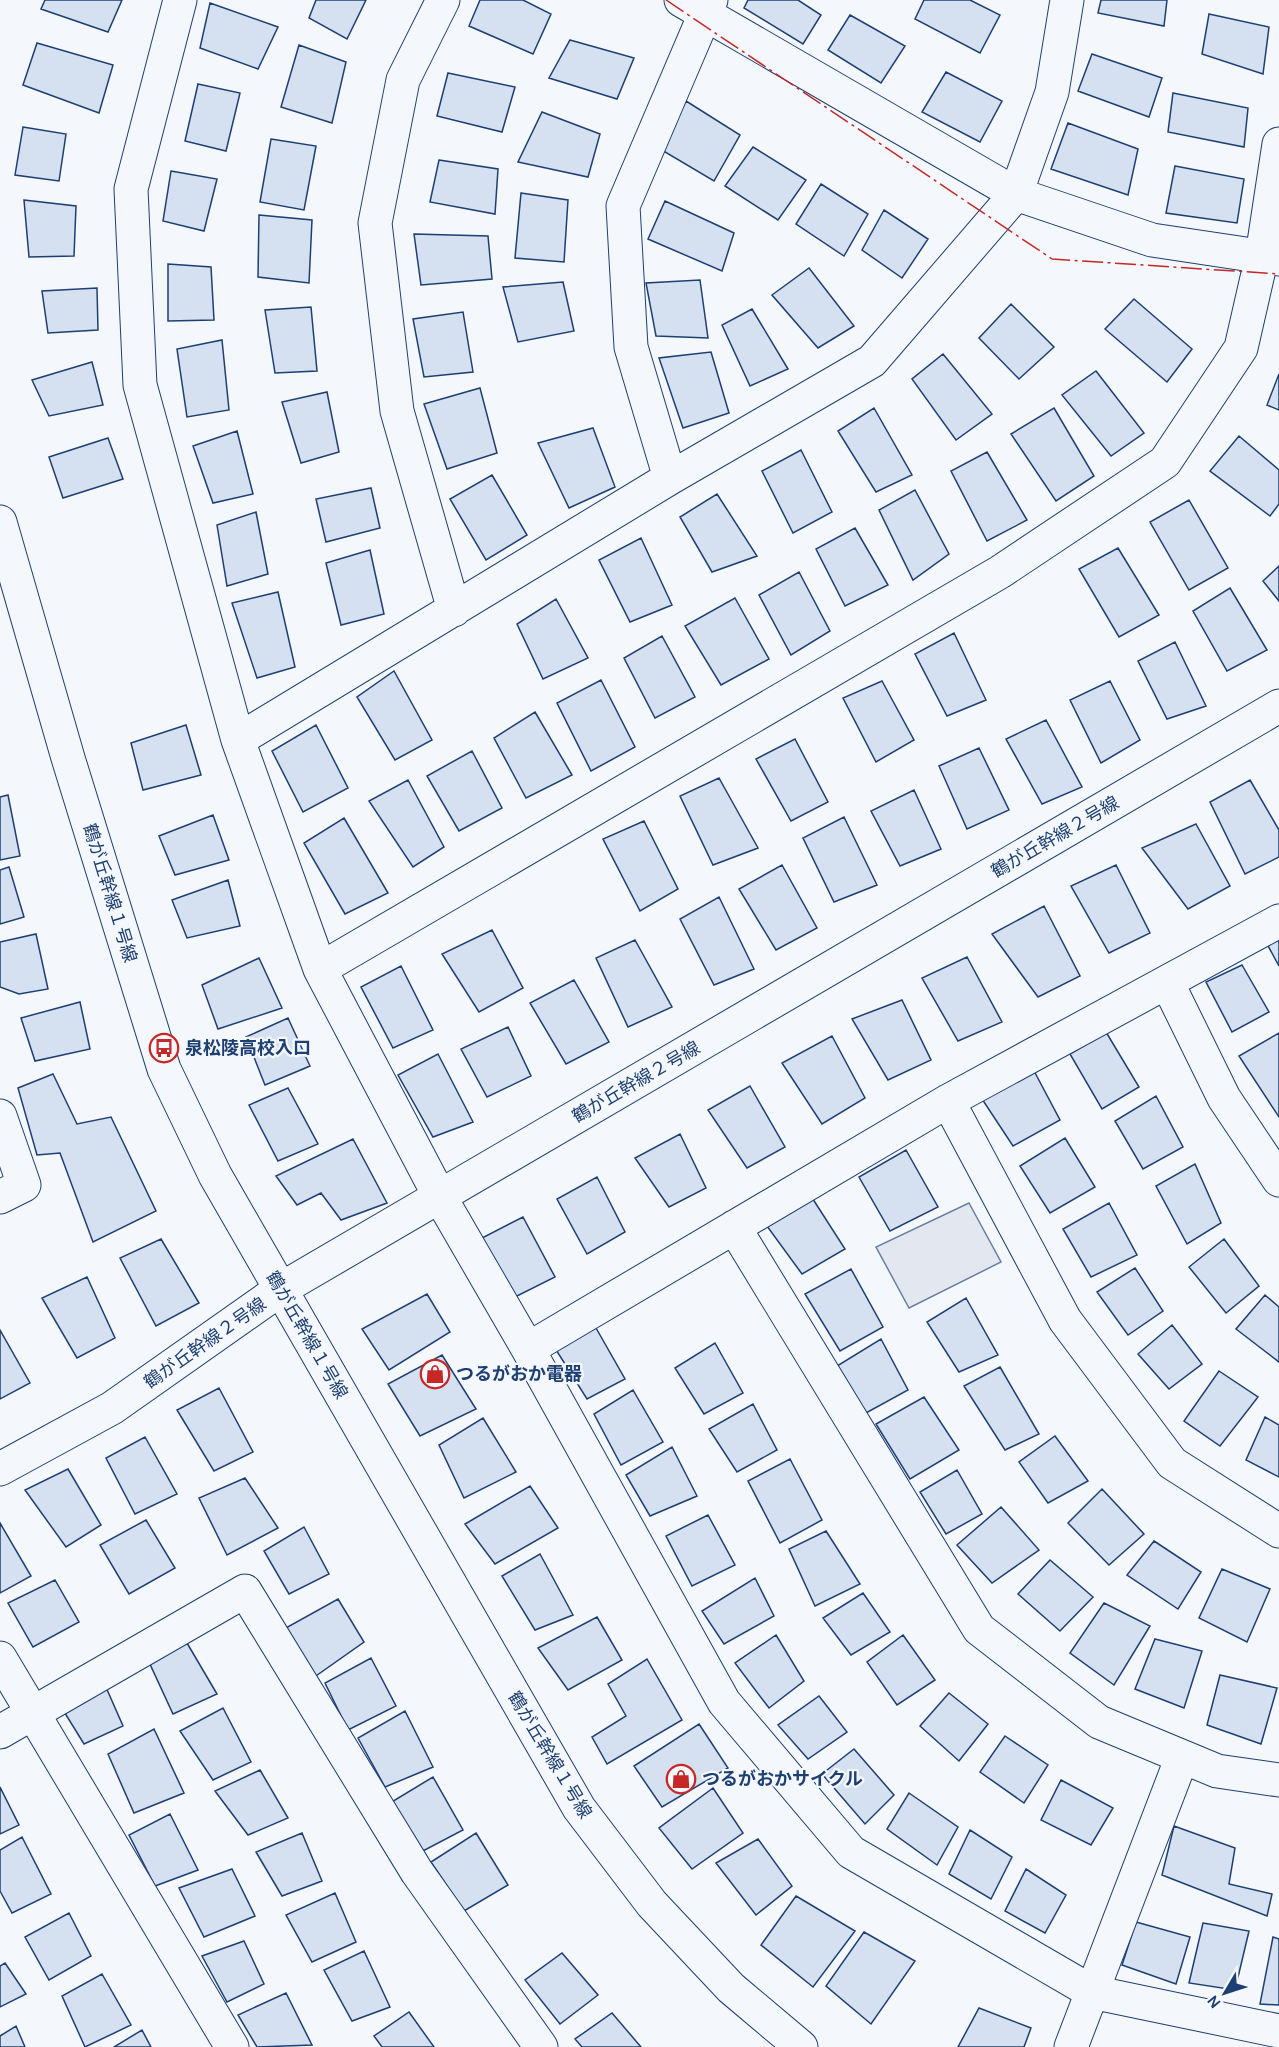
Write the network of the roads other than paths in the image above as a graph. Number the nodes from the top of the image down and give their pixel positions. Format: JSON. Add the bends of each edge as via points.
{"nodes":[{"id":1,"x":180,"y":0,"type":"edge"},
{"id":2,"x":443,"y":0,"type":"edge"},
{"id":3,"x":1067,"y":0,"type":"edge"},
{"id":4,"x":698,"y":5,"type":"edge"},
{"id":5,"x":1279,"y":144,"type":"edge"},
{"id":6,"x":1016,"y":194,"type":"junction"},
{"id":7,"x":1271,"y":258,"type":"edge"},
{"id":8,"x":670,"y":478,"type":"junction"},
{"id":9,"x":0,"y":522,"type":"edge"},
{"id":10,"x":454,"y":610,"type":"junction"},
{"id":11,"x":1279,"y":706,"type":"edge"},
{"id":12,"x":238,"y":740,"type":"junction"},
{"id":13,"x":1279,"y":921,"type":"edge"},
{"id":14,"x":320,"y":969,"type":"junction"},
{"id":15,"x":1167,"y":982,"type":"junction"},
{"id":16,"x":948,"y":1101,"type":"junction"},
{"id":17,"x":0,"y":1116,"type":"edge"},
{"id":18,"x":1279,"y":1180,"type":"edge"},
{"id":19,"x":0,"y":1197,"type":"edge"},
{"id":20,"x":440,"y":1197,"type":"junction"},
{"id":21,"x":734,"y":1227,"type":"junction"},
{"id":22,"x":281,"y":1289,"type":"junction"},
{"id":23,"x":528,"y":1348,"type":"junction"},
{"id":24,"x":0,"y":1469,"type":"edge"},
{"id":25,"x":1279,"y":1531,"type":"edge"},
{"id":26,"x":0,"y":1658,"type":"edge"},
{"id":27,"x":32,"y":1714,"type":"junction"},
{"id":28,"x":0,"y":1732,"type":"edge"},
{"id":29,"x":1182,"y":1757,"type":"junction"},
{"id":30,"x":1279,"y":1780,"type":"edge"},
{"id":31,"x":1092,"y":1992,"type":"junction"},
{"id":32,"x":1279,"y":2031,"type":"edge"},
{"id":33,"x":232,"y":2047,"type":"edge"},
{"id":34,"x":541,"y":2047,"type":"edge"},
{"id":35,"x":801,"y":2047,"type":"edge"},
{"id":36,"x":1071,"y":2047,"type":"edge"}],
"edges":[{"from":1,"to":12,"type":"street","via":[[130,189],[140,385]]},
{"from":2,"to":10,"type":"street","via":[[403,80],[375,223],[397,411]]},
{"from":3,"to":6,"type":"street","via":[[1052,92]]},
{"from":4,"to":6,"type":"street"},
{"from":4,"to":8,"type":"street","via":[[623,206],[631,347]]},
{"from":5,"to":7,"type":"street"},
{"from":6,"to":7,"type":"street","via":[[1152,240]]},
{"from":6,"to":8,"type":"street","via":[[872,361]]},
{"from":7,"to":14,"type":"street","via":[[1241,348],[1165,462],[1000,572]]},
{"from":8,"to":10,"type":"street"},
{"from":9,"to":22,"type":"street","name":"鶴が丘幹線１号線","via":[[164,1069],[215,1175]]},
{"from":10,"to":12,"type":"street"},
{"from":11,"to":20,"type":"street","name":"鶴が丘幹線２号線"},
{"from":12,"to":14,"type":"street"},
{"from":13,"to":15,"type":"street"},
{"from":14,"to":20,"type":"street"},
{"from":15,"to":16,"type":"street"},
{"from":15,"to":18,"type":"street","via":[[1224,1098]]},
{"from":16,"to":21,"type":"street"},
{"from":16,"to":25,"type":"street","via":[[1065,1320],[1172,1463]]},
{"from":17,"to":19,"type":"street","via":[[24,1185]]},
{"from":20,"to":22,"type":"street","name":"鶴が丘幹線２号線"},
{"from":20,"to":23,"type":"street"},
{"from":21,"to":23,"type":"street"},
{"from":21,"to":29,"type":"street","via":[[979,1629],[1099,1722]]},
{"from":22,"to":24,"type":"street","name":"鶴が丘幹線２号線","via":[[112,1408]]},
{"from":22,"to":35,"type":"street","name":"鶴が丘幹線１号線","via":[[579,1808],[652,1904],[731,1988]]},
{"from":23,"to":31,"type":"street","via":[[724,1702],[851,1852]]},
{"from":26,"to":27,"type":"street"},
{"from":27,"to":28,"type":"street"},
{"from":27,"to":33,"type":"street"},
{"from":27,"to":34,"type":"street","via":[[245,1591],[417,1872]]},
{"from":29,"to":30,"type":"street","via":[[1217,1771]]},
{"from":29,"to":31,"type":"street"},
{"from":31,"to":32,"type":"street"},
{"from":31,"to":36,"type":"street"}]}
